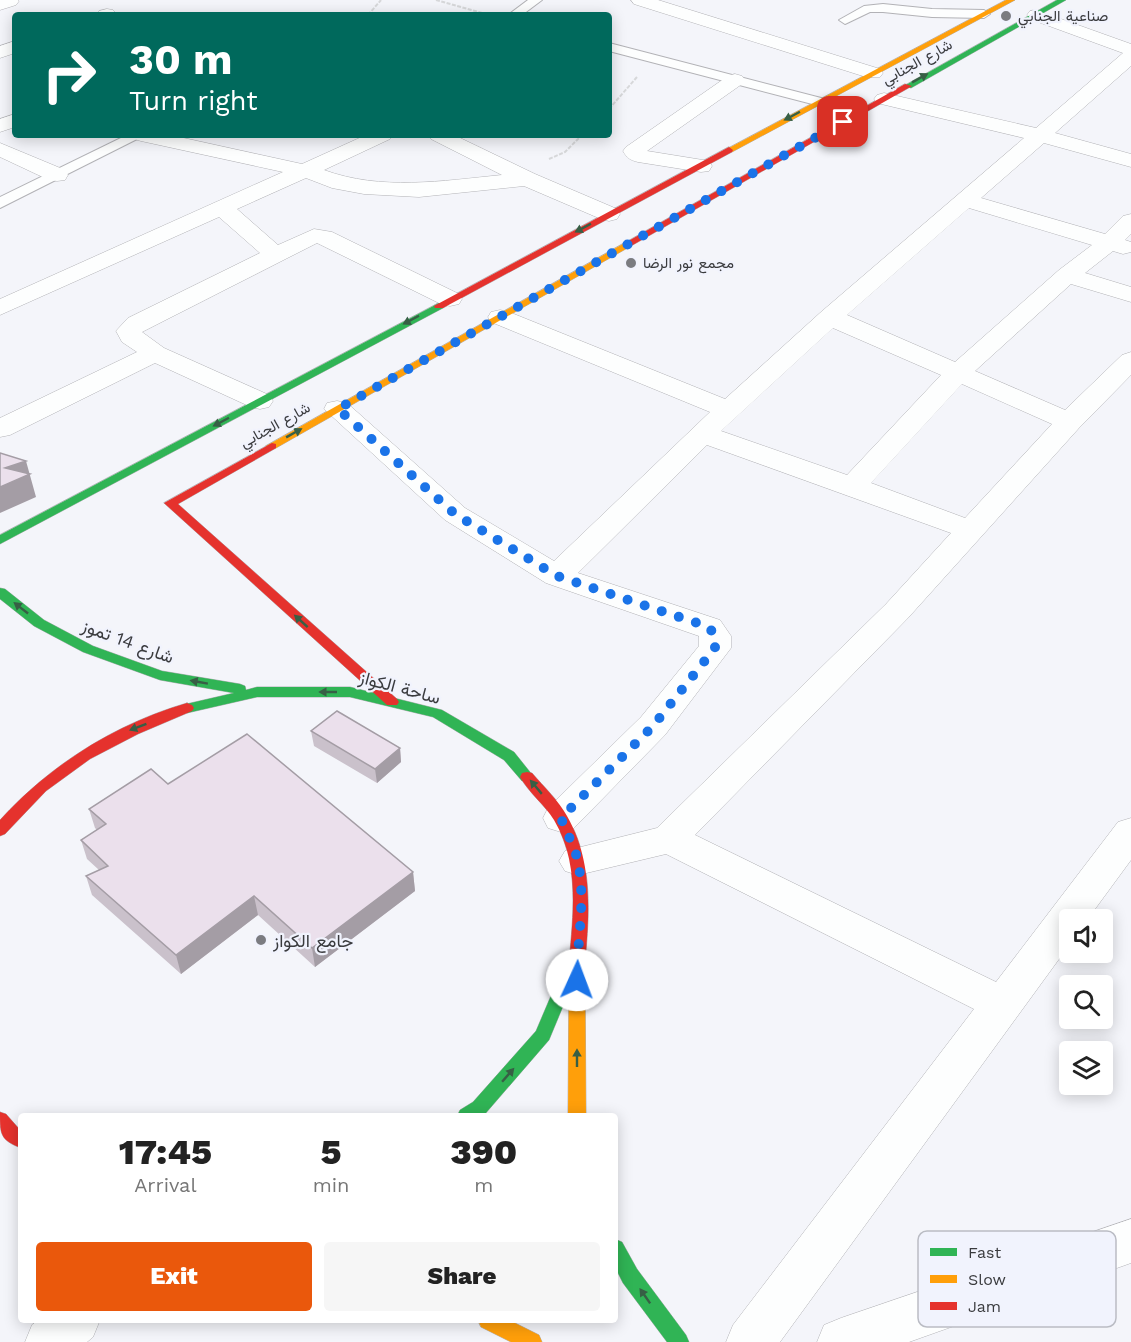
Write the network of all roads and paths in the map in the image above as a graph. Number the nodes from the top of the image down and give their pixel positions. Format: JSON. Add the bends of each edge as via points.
{"nodes":[{"id":1,"x":4,"y":0,"type":"edge"},
{"id":2,"x":381,"y":0,"type":"edge"},
{"id":3,"x":436,"y":0,"type":"edge"},
{"id":4,"x":536,"y":0,"type":"edge"},
{"id":5,"x":640,"y":0,"type":"edge"},
{"id":6,"x":1062,"y":0,"type":"edge"},
{"id":7,"x":1006,"y":1,"type":"edge"},
{"id":8,"x":0,"y":5,"type":"edge"},
{"id":9,"x":371,"y":12,"type":"edge"},
{"id":10,"x":478,"y":12,"type":"edge"},
{"id":11,"x":518,"y":12,"type":"edge"},
{"id":12,"x":984,"y":14,"type":"junction"},
{"id":13,"x":1036,"y":15,"type":"junction"},
{"id":14,"x":845,"y":20,"type":"dead end"},
{"id":15,"x":612,"y":48,"type":"edge"},
{"id":16,"x":1131,"y":50,"type":"edge"},
{"id":17,"x":1131,"y":56,"type":"edge"},
{"id":18,"x":653,"y":58,"type":"junction"},
{"id":19,"x":873,"y":74,"type":"junction"},
{"id":20,"x":735,"y":80,"type":"junction"},
{"id":21,"x":884,"y":99,"type":"junction"},
{"id":22,"x":615,"y":102,"type":"joint"},
{"id":23,"x":820,"y":102,"type":"junction"},
{"id":24,"x":612,"y":106,"type":"edge"},
{"id":25,"x":1040,"y":135,"type":"junction"},
{"id":26,"x":134,"y":138,"type":"edge"},
{"id":27,"x":154,"y":138,"type":"edge"},
{"id":28,"x":378,"y":138,"type":"edge"},
{"id":29,"x":444,"y":138,"type":"edge"},
{"id":30,"x":579,"y":138,"type":"edge"},
{"id":31,"x":0,"y":148,"type":"edge"},
{"id":32,"x":1131,"y":161,"type":"edge"},
{"id":33,"x":701,"y":165,"type":"junction"},
{"id":34,"x":307,"y":171,"type":"junction"},
{"id":35,"x":57,"y":175,"type":"junction"},
{"id":36,"x":522,"y":177,"type":"junction"},
{"id":37,"x":964,"y":200,"type":"junction"},
{"id":38,"x":0,"y":203,"type":"edge"},
{"id":39,"x":223,"y":209,"type":"junction"},
{"id":40,"x":609,"y":214,"type":"junction"},
{"id":41,"x":1131,"y":221,"type":"edge"},
{"id":42,"x":1120,"y":246,"type":"edge"},
{"id":43,"x":275,"y":254,"type":"junction"},
{"id":44,"x":1067,"y":275,"type":"junction"},
{"id":45,"x":1131,"y":295,"type":"edge"},
{"id":46,"x":450,"y":299,"type":"junction"},
{"id":47,"x":0,"y":308,"type":"edge"},
{"id":48,"x":500,"y":317,"type":"junction"},
{"id":49,"x":830,"y":317,"type":"junction"},
{"id":50,"x":155,"y":353,"type":"junction"},
{"id":51,"x":1131,"y":360,"type":"edge"},
{"id":52,"x":957,"y":374,"type":"junction"},
{"id":53,"x":260,"y":401,"type":"junction"},
{"id":54,"x":338,"y":409,"type":"junction"},
{"id":55,"x":728,"y":410,"type":"junction"},
{"id":56,"x":1069,"y":422,"type":"junction"},
{"id":57,"x":0,"y":429,"type":"edge"},
{"id":58,"x":702,"y":434,"type":"junction"},
{"id":59,"x":852,"y":486,"type":"junction"},
{"id":60,"x":971,"y":530,"type":"junction"},
{"id":61,"x":0,"y":540,"type":"edge"},
{"id":62,"x":557,"y":576,"type":"junction"},
{"id":63,"x":0,"y":592,"type":"edge"},
{"id":64,"x":257,"y":692,"type":"junction"},
{"id":65,"x":392,"y":702,"type":"junction"},
{"id":66,"x":561,"y":818,"type":"junction"},
{"id":67,"x":0,"y":830,"type":"edge"},
{"id":68,"x":1131,"y":832,"type":"edge"},
{"id":69,"x":669,"y":840,"type":"junction"},
{"id":70,"x":578,"y":861,"type":"junction"},
{"id":71,"x":577,"y":957,"type":"junction"},
{"id":72,"x":1002,"y":1004,"type":"junction"},
{"id":73,"x":471,"y":1113,"type":"edge"},
{"id":74,"x":577,"y":1113,"type":"edge"},
{"id":75,"x":0,"y":1120,"type":"edge"},
{"id":76,"x":18,"y":1138,"type":"edge"},
{"id":77,"x":1131,"y":1241,"type":"edge"},
{"id":78,"x":1116,"y":1246,"type":"edge"},
{"id":79,"x":618,"y":1254,"type":"edge"},
{"id":80,"x":918,"y":1315,"type":"edge"},
{"id":81,"x":72,"y":1323,"type":"edge"},
{"id":82,"x":494,"y":1323,"type":"edge"},
{"id":83,"x":49,"y":1342,"type":"edge"},
{"id":84,"x":532,"y":1342,"type":"edge"},
{"id":85,"x":679,"y":1342,"type":"edge"},
{"id":86,"x":750,"y":1342,"type":"edge"},
{"id":87,"x":841,"y":1342,"type":"edge"}],
"edges":[{"from":1,"to":8,"type":"street","via":[[10,1]]},
{"from":2,"to":9,"type":"path"},
{"from":3,"to":10,"type":"path"},
{"from":4,"to":11,"type":"lane"},
{"from":5,"to":19,"type":"street"},
{"from":6,"to":13,"type":"street","name":"شارع الجنابي"},
{"from":7,"to":12,"type":"street","name":"شارع الجنابي"},
{"from":12,"to":14,"type":"lane","via":[[883,8],[868,9]]},
{"from":12,"to":19,"type":"street","name":"شارع الجنابي"},
{"from":13,"to":16,"type":"street"},
{"from":21,"to":13,"type":"street","name":"شارع الجنابي","one_way":true},
{"from":15,"to":18,"type":"lane"},
{"from":17,"to":25,"type":"street"},
{"from":18,"to":20,"type":"lane"},
{"from":18,"to":22,"type":"path"},
{"from":19,"to":23,"type":"street","name":"شارع الجنابي"},
{"from":20,"to":23,"type":"lane"},
{"from":20,"to":33,"type":"street","via":[[633,151],[645,158]]},
{"from":21,"to":25,"type":"street"},
{"from":21,"to":48,"type":"street","name":"شارع الجنابي"},
{"from":22,"to":24,"type":"path"},
{"from":23,"to":33,"type":"street","name":"شارع الجنابي","one_way":true},
{"from":25,"to":32,"type":"street"},
{"from":25,"to":37,"type":"street"},
{"from":26,"to":35,"type":"lane"},
{"from":27,"to":34,"type":"street"},
{"from":28,"to":34,"type":"street"},
{"from":29,"to":36,"type":"street"},
{"from":30,"to":36,"type":"path","via":[[565,152]]},
{"from":31,"to":35,"type":"street"},
{"from":33,"to":40,"type":"street","name":"شارع الجنابي"},
{"from":34,"to":36,"type":"street","via":[[340,183],[390,189],[430,189]]},
{"from":34,"to":39,"type":"street"},
{"from":35,"to":38,"type":"lane"},
{"from":36,"to":40,"type":"street"},
{"from":37,"to":42,"type":"street"},
{"from":37,"to":49,"type":"street"},
{"from":39,"to":43,"type":"street"},
{"from":39,"to":47,"type":"street"},
{"from":40,"to":46,"type":"street","name":"شارع الجنابي","one_way":true},
{"from":41,"to":42,"type":"street"},
{"from":42,"to":44,"type":"street"},
{"from":43,"to":46,"type":"street","via":[[314,236],[324,237]]},
{"from":43,"to":50,"type":"street","via":[[129,331],[131,337]]},
{"from":44,"to":45,"type":"street"},
{"from":44,"to":52,"type":"street"},
{"from":46,"to":53,"type":"street","name":"شارع الجنابي","one_way":true},
{"from":48,"to":54,"type":"street","name":"شارع الجنابي"},
{"from":48,"to":55,"type":"street"},
{"from":49,"to":52,"type":"street"},
{"from":49,"to":55,"type":"street"},
{"from":50,"to":53,"type":"street"},
{"from":50,"to":57,"type":"street"},
{"from":51,"to":56,"type":"street"},
{"from":52,"to":56,"type":"street"},
{"from":52,"to":59,"type":"street"},
{"from":53,"to":61,"type":"street","name":"شارع الجنابي","one_way":true},
{"from":54,"to":62,"type":"street","via":[[455,514]]},
{"from":65,"to":54,"type":"street","name":"شارع الجنابي","one_way":true,"via":[[170,504]]},
{"from":55,"to":58,"type":"street"},
{"from":56,"to":60,"type":"street"},
{"from":58,"to":59,"type":"street"},
{"from":58,"to":62,"type":"street"},
{"from":59,"to":60,"type":"street"},
{"from":60,"to":69,"type":"street","via":[[897,611]]},
{"from":62,"to":66,"type":"street","via":[[709,627],[715,636],[715,648],[653,726]]},
{"from":64,"to":63,"type":"street","name":"شارع 14 تموز","one_way":true,"via":[[160,675],[88,649],[39,623]]},
{"from":65,"to":64,"type":"street","name":"ساحة الكواز","one_way":true,"via":[[350,692]]},
{"from":64,"to":67,"type":"street","name":"ساحة الكواز","one_way":true,"via":[[192,706],[129,730],[71,763],[20,806]]},
{"from":66,"to":65,"type":"street","name":"ساحة الكواز","one_way":true,"via":[[509,756],[437,713]]},
{"from":66,"to":70,"type":"street","name":"ساحة الكواز"},
{"from":68,"to":72,"type":"street"},
{"from":69,"to":70,"type":"street"},
{"from":69,"to":72,"type":"street"},
{"from":70,"to":71,"type":"street","name":"ساحة الكواز","via":[[582,908]]},
{"from":73,"to":71,"type":"street","name":"ساحة الكواز","one_way":true,"via":[[543,1035]]},
{"from":74,"to":71,"type":"street","one_way":true},
{"from":72,"to":86,"type":"street"},
{"from":75,"to":76,"type":"street"},
{"from":77,"to":78,"type":"street"},
{"from":85,"to":79,"type":"street","one_way":true},
{"from":80,"to":87,"type":"street"},
{"from":81,"to":83,"type":"street"},
{"from":82,"to":84,"type":"street"}]}
